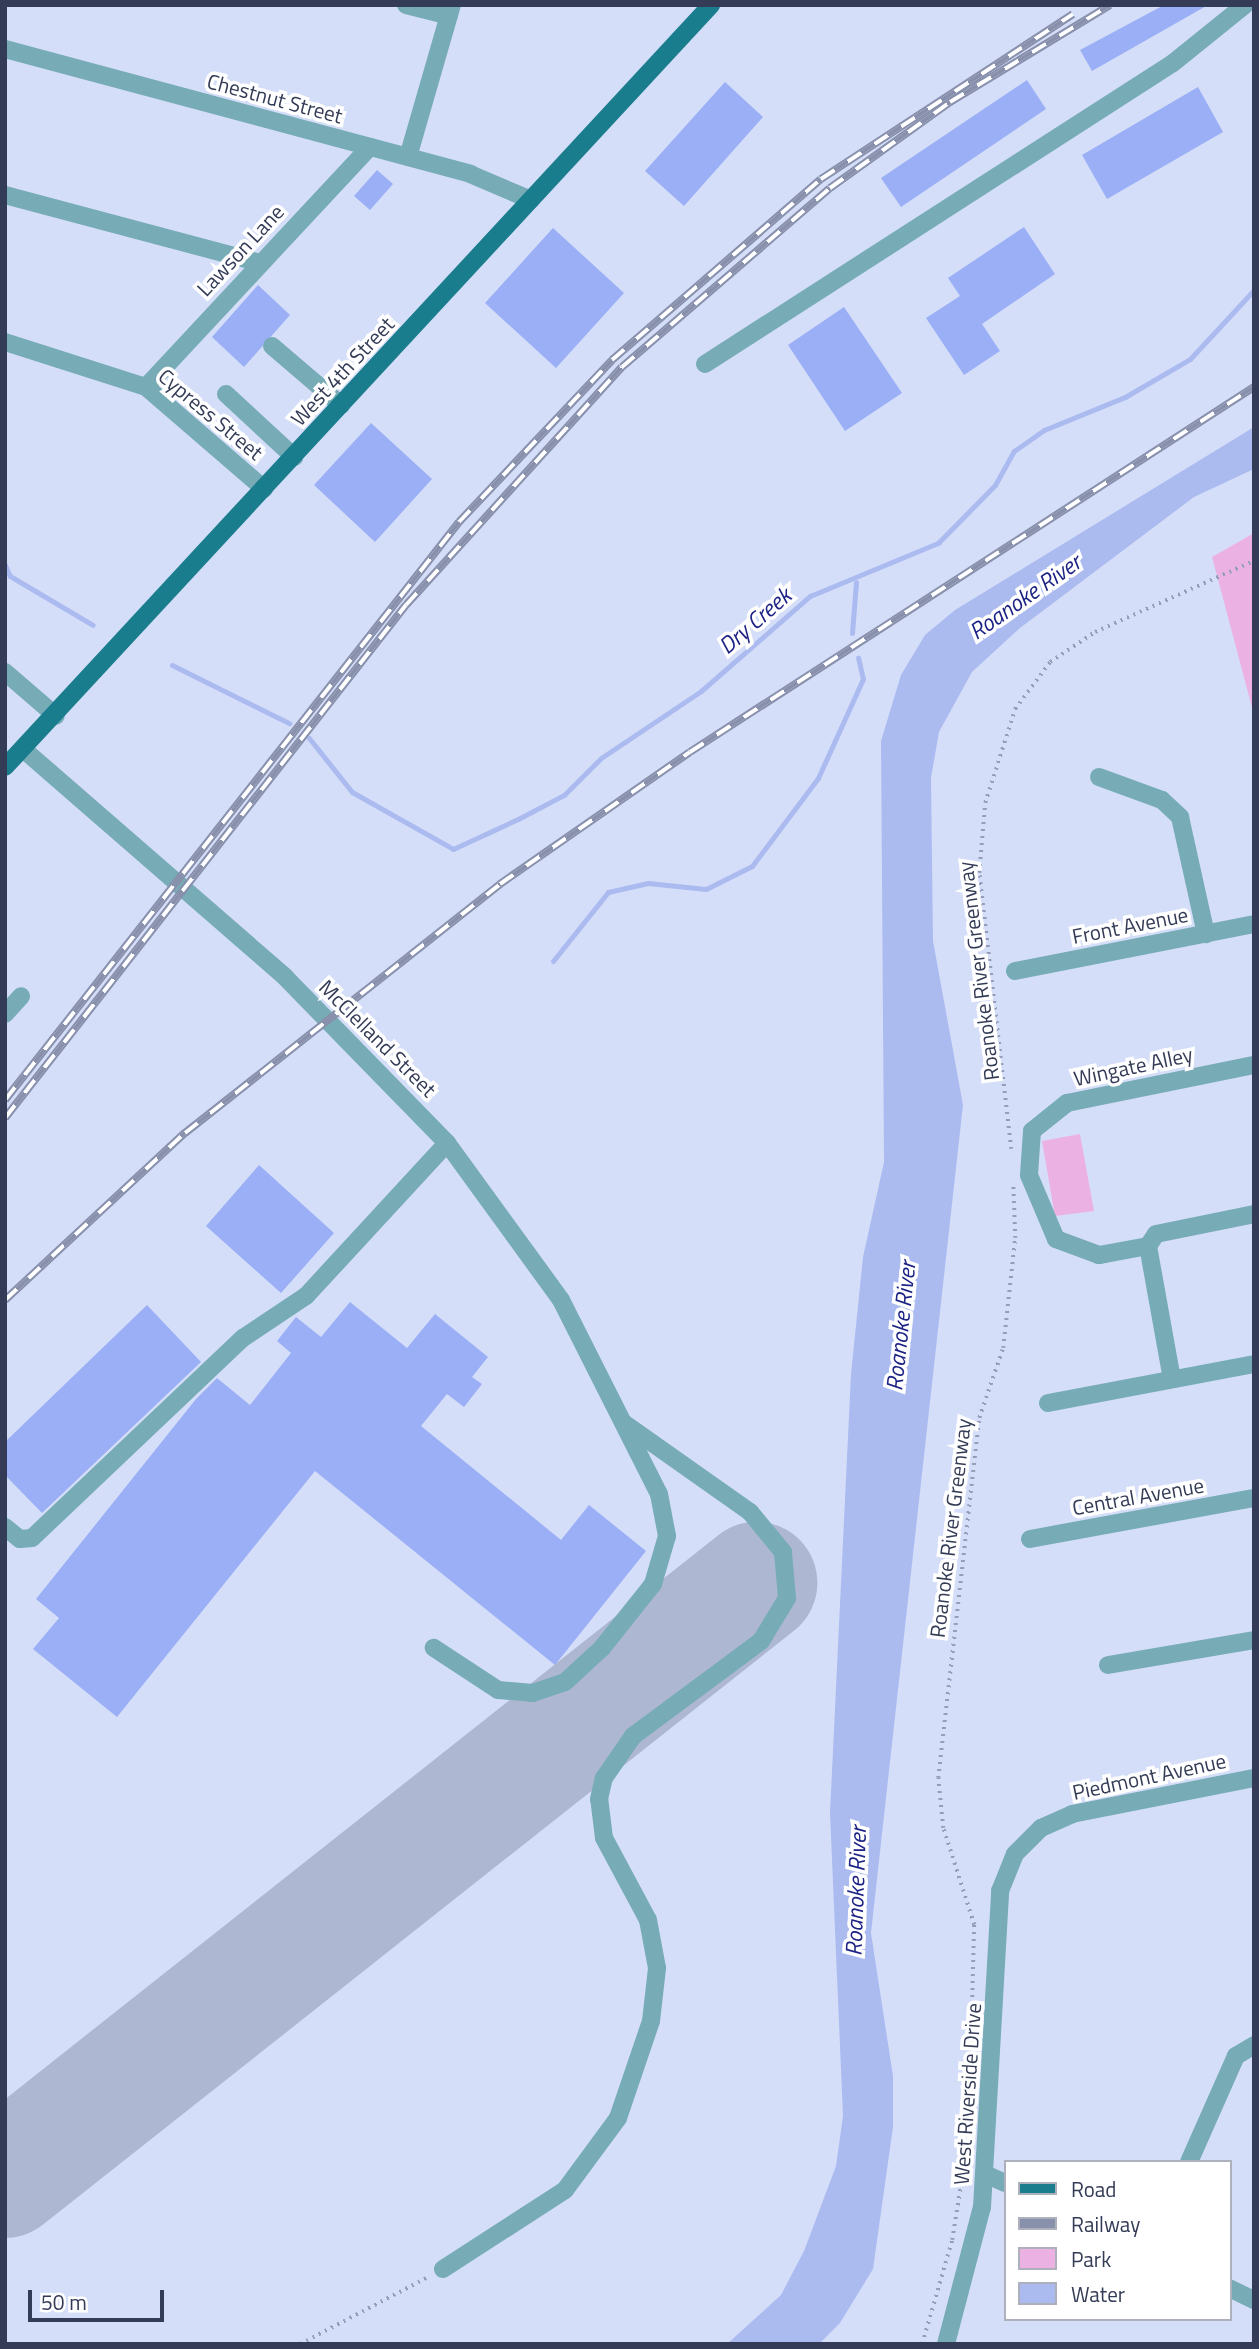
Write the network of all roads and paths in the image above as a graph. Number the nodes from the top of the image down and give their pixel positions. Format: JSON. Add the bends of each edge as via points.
{"nodes":[{"id":1,"x":407,"y":5,"type":"edge"},
{"id":2,"x":711,"y":5,"type":"edge"},
{"id":3,"x":1245,"y":5,"type":"edge"},
{"id":4,"x":451,"y":11,"type":"edge"},
{"id":5,"x":5,"y":49,"type":"edge"},
{"id":6,"x":370,"y":146,"type":"junction"},
{"id":7,"x":408,"y":157,"type":"junction"},
{"id":8,"x":5,"y":195,"type":"edge"},
{"id":9,"x":531,"y":200,"type":"junction"},
{"id":10,"x":261,"y":262,"type":"junction"},
{"id":11,"x":5,"y":342,"type":"edge"},
{"id":12,"x":272,"y":346,"type":"dead end"},
{"id":13,"x":705,"y":364,"type":"dead end"},
{"id":14,"x":146,"y":387,"type":"junction"},
{"id":15,"x":226,"y":394,"type":"dead end"},
{"id":16,"x":341,"y":405,"type":"junction"},
{"id":17,"x":294,"y":457,"type":"junction"},
{"id":18,"x":264,"y":489,"type":"junction"},
{"id":19,"x":1254,"y":561,"type":"edge"},
{"id":20,"x":5,"y":672,"type":"edge"},
{"id":21,"x":56,"y":716,"type":"junction"},
{"id":22,"x":23,"y":749,"type":"junction"},
{"id":23,"x":5,"y":767,"type":"edge"},
{"id":24,"x":1099,"y":777,"type":"dead end"},
{"id":25,"x":1254,"y":924,"type":"edge"},
{"id":26,"x":1206,"y":934,"type":"junction"},
{"id":27,"x":1015,"y":971,"type":"dead end"},
{"id":28,"x":21,"y":996,"type":"dead end"},
{"id":29,"x":5,"y":1014,"type":"edge"},
{"id":30,"x":1254,"y":1065,"type":"edge"},
{"id":31,"x":447,"y":1143,"type":"junction"},
{"id":32,"x":1012,"y":1163,"type":"dead end"},
{"id":33,"x":1013,"y":1176,"type":"dead end"},
{"id":34,"x":1254,"y":1214,"type":"edge"},
{"id":35,"x":1148,"y":1246,"type":"junction"},
{"id":36,"x":1254,"y":1364,"type":"edge"},
{"id":37,"x":1172,"y":1379,"type":"junction"},
{"id":38,"x":1048,"y":1403,"type":"dead end"},
{"id":39,"x":624,"y":1423,"type":"junction"},
{"id":40,"x":1254,"y":1498,"type":"edge"},
{"id":41,"x":5,"y":1527,"type":"edge"},
{"id":42,"x":1030,"y":1539,"type":"dead end"},
{"id":43,"x":1254,"y":1640,"type":"edge"},
{"id":44,"x":434,"y":1648,"type":"dead end"},
{"id":45,"x":1108,"y":1665,"type":"dead end"},
{"id":46,"x":1254,"y":1778,"type":"edge"},
{"id":47,"x":1021,"y":1847,"type":"joint"},
{"id":48,"x":1254,"y":2045,"type":"edge"},
{"id":49,"x":970,"y":2083,"type":"dead end"},
{"id":50,"x":966,"y":2141,"type":"dead end"},
{"id":51,"x":1190,"y":2160,"type":"edge"},
{"id":52,"x":985,"y":2174,"type":"junction"},
{"id":53,"x":1004,"y":2183,"type":"edge"},
{"id":54,"x":443,"y":2269,"type":"joint"},
{"id":55,"x":1231,"y":2289,"type":"edge"},
{"id":56,"x":1254,"y":2300,"type":"edge"},
{"id":57,"x":300,"y":2344,"type":"edge"},
{"id":58,"x":922,"y":2344,"type":"edge"},
{"id":59,"x":946,"y":2344,"type":"edge"}],
"edges":[{"from":1,"to":4,"type":"street"},
{"from":2,"to":9,"type":"main road","name":"West 4th Street"},
{"from":3,"to":13,"type":"street","via":[[1173,63]]},
{"from":4,"to":7,"type":"street"},
{"from":5,"to":6,"type":"street","name":"Chestnut Street"},
{"from":6,"to":7,"type":"street","name":"Chestnut Street"},
{"from":6,"to":10,"type":"street","name":"Lawson Lane"},
{"from":7,"to":9,"type":"street","name":"Chestnut Street","via":[[470,174]]},
{"from":8,"to":10,"type":"street"},
{"from":9,"to":16,"type":"main road","name":"West 4th Street"},
{"from":10,"to":14,"type":"street","name":"Lawson Lane"},
{"from":11,"to":14,"type":"street","name":"Cypress Street"},
{"from":12,"to":16,"type":"street"},
{"from":14,"to":18,"type":"street","name":"Cypress Street"},
{"from":15,"to":17,"type":"street"},
{"from":16,"to":17,"type":"main road","name":"West 4th Street"},
{"from":17,"to":18,"type":"main road","name":"West 4th Street"},
{"from":18,"to":21,"type":"main road","name":"West 4th Street"},
{"from":19,"to":32,"type":"path","name":"Roanoke River Greenway","via":[[1095,632],[1050,662],[1015,709],[985,803],[979,873]]},
{"from":20,"to":21,"type":"street"},
{"from":21,"to":22,"type":"main road","name":"West 4th Street"},
{"from":22,"to":23,"type":"main road","name":"West 4th Street"},
{"from":22,"to":31,"type":"street","name":"McClelland Street","via":[[285,977]]},
{"from":24,"to":26,"type":"street","via":[[1162,800],[1180,817]]},
{"from":25,"to":26,"type":"street","name":"Front Avenue"},
{"from":26,"to":27,"type":"street","name":"Front Avenue"},
{"from":28,"to":29,"type":"street"},
{"from":30,"to":35,"type":"street","name":"Wingate Alley","via":[[1067,1103],[1032,1131],[1029,1175],[1056,1239],[1099,1255]]},
{"from":31,"to":39,"type":"street","name":"McClelland Street","via":[[561,1300]]},
{"from":31,"to":41,"type":"street","via":[[306,1296],[243,1338],[32,1538],[20,1539]]},
{"from":33,"to":49,"type":"path","name":"Roanoke River Greenway","via":[[1015,1238],[1003,1348],[979,1418],[938,1778],[943,1828],[974,1925]]},
{"from":34,"to":35,"type":"street","name":"Wingate Alley","via":[[1156,1234]]},
{"from":35,"to":37,"type":"street"},
{"from":36,"to":37,"type":"street"},
{"from":37,"to":38,"type":"street"},
{"from":39,"to":44,"type":"street","name":"McClelland Street","via":[[659,1494],[667,1536],[664,1557],[637,1608],[571,1678],[533,1693],[498,1690]]},
{"from":39,"to":54,"type":"street","via":[[750,1512],[783,1552],[788,1598],[761,1642],[634,1736],[604,1778],[598,1799],[604,1839],[648,1920],[657,1969],[651,2021],[618,2118],[565,2190]]},
{"from":40,"to":42,"type":"street","name":"Central Avenue"},
{"from":43,"to":45,"type":"street"},
{"from":46,"to":47,"type":"street","name":"Piedmont Avenue","via":[[1072,1814],[1041,1828]]},
{"from":47,"to":52,"type":"street","name":"West Riverside Drive","via":[[1000,1891]]},
{"from":48,"to":51,"type":"street","via":[[1236,2056]]},
{"from":50,"to":58,"type":"path","via":[[952,2240]]},
{"from":52,"to":53,"type":"street"},
{"from":52,"to":59,"type":"street","name":"West Riverside Drive","via":[[967,2277]]},
{"from":54,"to":57,"type":"path"},
{"from":55,"to":56,"type":"street"}]}
